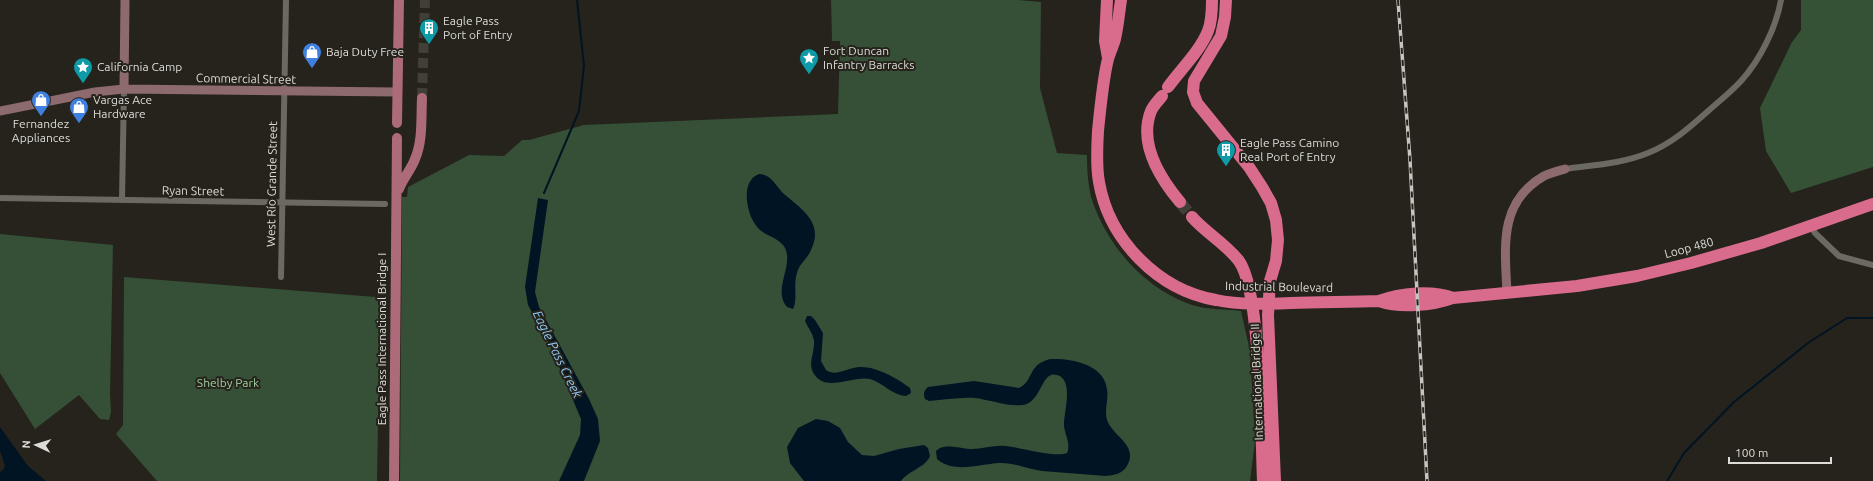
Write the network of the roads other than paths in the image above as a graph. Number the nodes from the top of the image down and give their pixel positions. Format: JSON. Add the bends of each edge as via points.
{"nodes":[{"id":1,"x":125,"y":0,"type":"edge"},
{"id":2,"x":286,"y":0,"type":"edge"},
{"id":3,"x":399,"y":0,"type":"edge"},
{"id":4,"x":1107,"y":0,"type":"edge"},
{"id":5,"x":1121,"y":0,"type":"edge"},
{"id":6,"x":1212,"y":0,"type":"edge"},
{"id":7,"x":1226,"y":0,"type":"edge"},
{"id":8,"x":1781,"y":0,"type":"edge"},
{"id":9,"x":1211,"y":22,"type":"junction"},
{"id":10,"x":1224,"y":25,"type":"junction"},
{"id":11,"x":1108,"y":59,"type":"junction"},
{"id":12,"x":124,"y":89,"type":"junction"},
{"id":13,"x":284,"y":91,"type":"junction"},
{"id":14,"x":397,"y":92,"type":"junction"},
{"id":15,"x":422,"y":98,"type":"tunnel mouth"},
{"id":16,"x":0,"y":111,"type":"edge"},
{"id":17,"x":397,"y":123,"type":"dead end"},
{"id":18,"x":397,"y":138,"type":"dead end"},
{"id":19,"x":1565,"y":169,"type":"joint"},
{"id":20,"x":396,"y":196,"type":"junction"},
{"id":21,"x":0,"y":198,"type":"edge"},
{"id":22,"x":122,"y":200,"type":"junction"},
{"id":23,"x":1180,"y":202,"type":"tunnel mouth"},
{"id":24,"x":283,"y":204,"type":"junction"},
{"id":25,"x":385,"y":204,"type":"dead end"},
{"id":26,"x":1873,"y":204,"type":"edge"},
{"id":27,"x":1192,"y":217,"type":"tunnel mouth"},
{"id":28,"x":1811,"y":226,"type":"junction"},
{"id":29,"x":1873,"y":265,"type":"edge"},
{"id":30,"x":281,"y":277,"type":"dead end"},
{"id":31,"x":1507,"y":293,"type":"junction"},
{"id":32,"x":394,"y":481,"type":"edge"},
{"id":33,"x":1263,"y":481,"type":"edge"},
{"id":34,"x":1275,"y":481,"type":"edge"}],
"edges":[{"from":1,"to":12,"type":"main road"},
{"from":2,"to":13,"type":"street","name":"West Río Grande Street"},
{"from":3,"to":14,"type":"main road"},
{"from":4,"to":11,"type":"highway","name":"Industrial Boulevard","via":[[1105,41]]},
{"from":5,"to":11,"type":"highway","name":"Industrial Boulevard","via":[[1115,40]]},
{"from":6,"to":9,"type":"highway"},
{"from":7,"to":10,"type":"highway","name":"International Bridge II"},
{"from":8,"to":19,"type":"street","via":[[1773,28],[1741,81],[1684,132],[1649,153],[1631,159]]},
{"from":9,"to":10,"type":"highway"},
{"from":9,"to":23,"type":"highway","via":[[1202,43],[1151,110],[1147,124],[1151,156],[1159,173]]},
{"from":10,"to":34,"type":"highway","name":"International Bridge II","via":[[1213,51],[1194,81],[1193,92],[1197,103],[1249,167],[1271,202],[1276,220],[1278,240],[1276,261],[1270,281],[1268,352]]},
{"from":11,"to":31,"type":"highway","name":"Industrial Boulevard","via":[[1098,130],[1099,182],[1104,201],[1113,223],[1126,244],[1142,262],[1176,286],[1195,295],[1215,300],[1261,304],[1379,301],[1393,296],[1440,294],[1453,298]]},
{"from":12,"to":13,"type":"main road","name":"Commercial Street"},
{"from":12,"to":16,"type":"main road","name":"Commercial Street","via":[[95,92]]},
{"from":12,"to":22,"type":"street"},
{"from":13,"to":14,"type":"main road","name":"Commercial Street"},
{"from":13,"to":24,"type":"street","name":"West Río Grande Street"},
{"from":14,"to":17,"type":"main road"},
{"from":15,"to":20,"type":"main road","via":[[419,147]]},
{"from":18,"to":20,"type":"main road","name":"Eagle Pass International Bridge I"},
{"from":19,"to":31,"type":"main road","via":[[1544,176],[1524,192],[1513,209],[1507,225],[1505,245]]},
{"from":20,"to":32,"type":"main road","name":"Eagle Pass International Bridge I"},
{"from":21,"to":22,"type":"street","name":"Ryan Street"},
{"from":22,"to":24,"type":"street","name":"Ryan Street"},
{"from":24,"to":25,"type":"street","name":"Ryan Street"},
{"from":24,"to":30,"type":"street","name":"West Río Grande Street"},
{"from":26,"to":28,"type":"highway","name":"Loop 480"},
{"from":27,"to":33,"type":"highway","name":"International Bridge II","via":[[1240,262],[1248,282],[1257,352]]},
{"from":28,"to":29,"type":"street","via":[[1839,256]]},
{"from":28,"to":31,"type":"highway","name":"Loop 480","via":[[1761,243],[1637,276],[1577,286]]}]}
